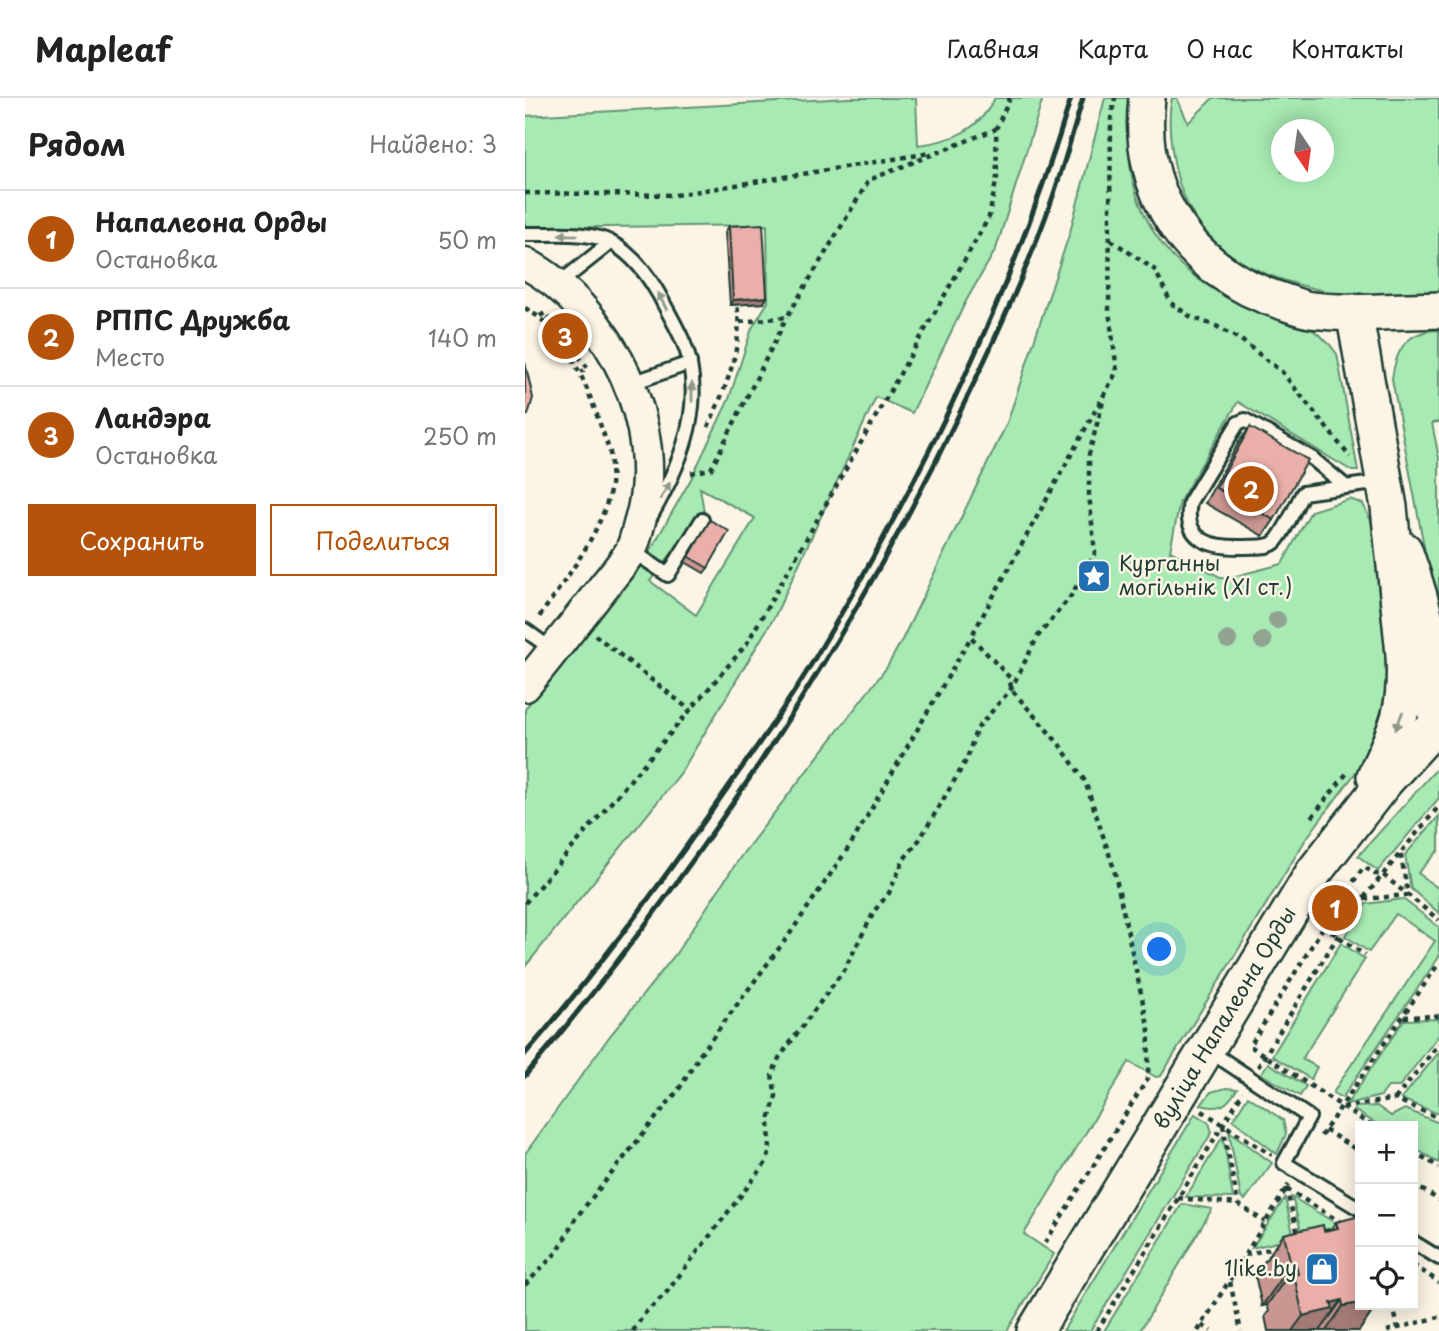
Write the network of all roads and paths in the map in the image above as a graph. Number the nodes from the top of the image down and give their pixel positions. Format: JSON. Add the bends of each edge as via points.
{"nodes":[{"id":1,"x":1010,"y":98,"type":"edge"},
{"id":2,"x":1115,"y":98,"type":"edge"},
{"id":3,"x":1146,"y":98,"type":"edge"},
{"id":4,"x":1161,"y":98,"type":"edge"},
{"id":5,"x":996,"y":129,"type":"junction"},
{"id":6,"x":930,"y":153,"type":"junction"},
{"id":7,"x":1149,"y":159,"type":"junction"},
{"id":8,"x":525,"y":193,"type":"edge"},
{"id":9,"x":525,"y":234,"type":"edge"},
{"id":10,"x":1110,"y":240,"type":"junction"},
{"id":11,"x":610,"y":243,"type":"junction"},
{"id":12,"x":525,"y":263,"type":"edge"},
{"id":13,"x":557,"y":285,"type":"junction"},
{"id":14,"x":737,"y":305,"type":"edge"},
{"id":15,"x":525,"y":308,"type":"edge"},
{"id":16,"x":1439,"y":310,"type":"edge"},
{"id":17,"x":1354,"y":312,"type":"junction"},
{"id":18,"x":787,"y":317,"type":"junction"},
{"id":19,"x":740,"y":322,"type":"junction"},
{"id":20,"x":690,"y":363,"type":"junction"},
{"id":21,"x":629,"y":384,"type":"junction"},
{"id":22,"x":1104,"y":395,"type":"junction"},
{"id":23,"x":707,"y":431,"type":"dead end"},
{"id":24,"x":693,"y":464,"type":"dead end"},
{"id":25,"x":1368,"y":489,"type":"junction"},
{"id":26,"x":702,"y":520,"type":"dead end"},
{"id":27,"x":631,"y":550,"type":"junction"},
{"id":28,"x":577,"y":621,"type":"junction"},
{"id":29,"x":527,"y":632,"type":"edge"},
{"id":30,"x":971,"y":638,"type":"junction"},
{"id":31,"x":554,"y":651,"type":"junction"},
{"id":32,"x":1426,"y":657,"type":"edge"},
{"id":33,"x":525,"y":686,"type":"edge"},
{"id":34,"x":1011,"y":689,"type":"junction"},
{"id":35,"x":1439,"y":700,"type":"edge"},
{"id":36,"x":690,"y":710,"type":"junction"},
{"id":37,"x":1439,"y":717,"type":"edge"},
{"id":38,"x":1439,"y":722,"type":"edge"},
{"id":39,"x":1352,"y":762,"type":"dead end"},
{"id":40,"x":1439,"y":806,"type":"edge"},
{"id":41,"x":1359,"y":811,"type":"junction"},
{"id":42,"x":1312,"y":817,"type":"dead end"},
{"id":43,"x":1400,"y":850,"type":"junction"},
{"id":44,"x":1382,"y":874,"type":"junction"},
{"id":45,"x":1408,"y":895,"type":"junction"},
{"id":46,"x":1363,"y":899,"type":"junction"},
{"id":47,"x":525,"y":903,"type":"edge"},
{"id":48,"x":1439,"y":920,"type":"edge"},
{"id":49,"x":1324,"y":926,"type":"junction"},
{"id":50,"x":1338,"y":936,"type":"junction"},
{"id":51,"x":1365,"y":955,"type":"dead end"},
{"id":52,"x":1439,"y":963,"type":"edge"},
{"id":53,"x":1439,"y":1016,"type":"edge"},
{"id":54,"x":1403,"y":1017,"type":"junction"},
{"id":55,"x":1439,"y":1044,"type":"edge"},
{"id":56,"x":1206,"y":1049,"type":"junction"},
{"id":57,"x":1265,"y":1056,"type":"junction"},
{"id":58,"x":1251,"y":1079,"type":"junction"},
{"id":59,"x":1395,"y":1099,"type":"junction"},
{"id":60,"x":1341,"y":1107,"type":"junction"},
{"id":61,"x":1439,"y":1118,"type":"edge"},
{"id":62,"x":1364,"y":1121,"type":"edge"},
{"id":63,"x":1223,"y":1124,"type":"junction"},
{"id":64,"x":1325,"y":1130,"type":"junction"},
{"id":65,"x":1355,"y":1149,"type":"edge"},
{"id":66,"x":1418,"y":1154,"type":"edge"},
{"id":67,"x":1284,"y":1163,"type":"junction"},
{"id":68,"x":1439,"y":1167,"type":"edge"},
{"id":69,"x":1298,"y":1171,"type":"junction"},
{"id":70,"x":1418,"y":1187,"type":"edge"},
{"id":71,"x":1286,"y":1188,"type":"junction"},
{"id":72,"x":1178,"y":1198,"type":"junction"},
{"id":73,"x":1439,"y":1200,"type":"edge"},
{"id":74,"x":1238,"y":1204,"type":"junction"},
{"id":75,"x":1355,"y":1206,"type":"edge"},
{"id":76,"x":1265,"y":1222,"type":"junction"},
{"id":77,"x":1353,"y":1230,"type":"edge"},
{"id":78,"x":1300,"y":1242,"type":"edge"},
{"id":79,"x":1045,"y":1243,"type":"dead end"},
{"id":80,"x":1289,"y":1244,"type":"edge"},
{"id":81,"x":1418,"y":1244,"type":"edge"},
{"id":82,"x":1245,"y":1255,"type":"junction"},
{"id":83,"x":1439,"y":1258,"type":"edge"},
{"id":84,"x":1418,"y":1268,"type":"edge"},
{"id":85,"x":1229,"y":1281,"type":"junction"},
{"id":86,"x":1439,"y":1282,"type":"edge"},
{"id":87,"x":525,"y":1284,"type":"edge"},
{"id":88,"x":1394,"y":1310,"type":"edge"},
{"id":89,"x":1439,"y":1317,"type":"edge"},
{"id":90,"x":1202,"y":1325,"type":"junction"},
{"id":91,"x":1398,"y":1328,"type":"junction"},
{"id":92,"x":633,"y":1331,"type":"edge"},
{"id":93,"x":1035,"y":1331,"type":"edge"},
{"id":94,"x":1097,"y":1331,"type":"edge"},
{"id":95,"x":1198,"y":1331,"type":"edge"},
{"id":96,"x":1211,"y":1331,"type":"edge"},
{"id":97,"x":1241,"y":1331,"type":"edge"},
{"id":98,"x":1387,"y":1331,"type":"edge"}],
"edges":[{"from":1,"to":5,"type":"path"},
{"from":2,"to":10,"type":"path"},
{"from":3,"to":7,"type":"main road"},
{"from":4,"to":7,"type":"main road"},
{"from":5,"to":6,"type":"path"},
{"from":5,"to":36,"type":"path","via":[[997,177],[989,217],[746,645]]},
{"from":6,"to":8,"type":"path","via":[[675,195]]},
{"from":6,"to":18,"type":"path","via":[[869,180]]},
{"from":7,"to":17,"type":"main road","via":[[1156,187],[1175,225],[1199,256],[1263,295],[1310,310]]},
{"from":11,"to":9,"type":"lane","one_way":true,"via":[[585,236]]},
{"from":10,"to":22,"type":"path","via":[[1109,311],[1117,371]]},
{"from":10,"to":25,"type":"path","via":[[1155,270],[1171,303],[1241,340],[1282,372],[1343,447]]},
{"from":11,"to":13,"type":"lane"},
{"from":20,"to":11,"type":"lane","one_way":true,"via":[[644,270]]},
{"from":12,"to":13,"type":"street"},
{"from":13,"to":21,"type":"street","via":[[591,319]]},
{"from":14,"to":19,"type":"path"},
{"from":15,"to":29,"type":"path","via":[[540,316],[545,313],[588,368],[581,372],[610,452],[611,486],[599,522]]},
{"from":16,"to":17,"type":"main road"},
{"from":17,"to":25,"type":"main road"},
{"from":18,"to":19,"type":"path"},
{"from":18,"to":24,"type":"path","via":[[711,470],[690,474]]},
{"from":19,"to":23,"type":"path","via":[[722,397]]},
{"from":20,"to":21,"type":"lane"},
{"from":27,"to":20,"type":"lane","one_way":true,"via":[[676,471],[690,422]]},
{"from":21,"to":27,"type":"street","via":[[649,469],[645,504]]},
{"from":22,"to":30,"type":"path"},
{"from":22,"to":34,"type":"path","via":[[1089,454],[1095,553],[1070,596],[1038,636]]},
{"from":25,"to":25,"type":"lane","via":[[1303,493],[1276,541],[1268,546],[1220,547],[1198,537],[1187,514],[1238,422],[1245,420]]},
{"from":25,"to":32,"type":"main road","via":[[1422,601]]},
{"from":26,"to":27,"type":"lane","via":[[668,575]]},
{"from":27,"to":28,"type":"street"},
{"from":28,"to":31,"type":"street"},
{"from":28,"to":36,"type":"path"},
{"from":29,"to":31,"type":"lane"},
{"from":30,"to":34,"type":"path","via":[[1010,678]]},
{"from":30,"to":87,"type":"path","via":[[851,844],[789,935],[679,1089],[575,1219],[558,1251]]},
{"from":31,"to":33,"type":"street"},
{"from":32,"to":35,"type":"main road"},
{"from":32,"to":37,"type":"main road"},
{"from":32,"to":41,"type":"main road","one_way":true,"via":[[1406,690],[1403,714]]},
{"from":34,"to":79,"type":"path","via":[[1085,781],[1114,869],[1149,1030],[1148,1078]]},
{"from":34,"to":92,"type":"path","via":[[976,730],[967,759],[904,859],[844,970],[779,1058],[772,1074],[776,1096],[765,1164]]},
{"from":36,"to":47,"type":"path"},
{"from":38,"to":41,"type":"main road","name":"вуліца Напалеона Орды"},
{"from":39,"to":42,"type":"path"},
{"from":40,"to":43,"type":"path"},
{"from":41,"to":56,"type":"main road","name":"вуліца Напалеона Орды","via":[[1314,872]]},
{"from":43,"to":44,"type":"path"},
{"from":43,"to":45,"type":"path"},
{"from":44,"to":45,"type":"path"},
{"from":44,"to":46,"type":"path"},
{"from":44,"to":49,"type":"path","via":[[1364,867]]},
{"from":45,"to":46,"type":"path"},
{"from":45,"to":48,"type":"path"},
{"from":46,"to":50,"type":"path"},
{"from":49,"to":50,"type":"path"},
{"from":49,"to":57,"type":"path","via":[[1250,1046]]},
{"from":50,"to":51,"type":"path"},
{"from":50,"to":57,"type":"path"},
{"from":52,"to":54,"type":"path"},
{"from":53,"to":54,"type":"path"},
{"from":54,"to":60,"type":"path"},
{"from":55,"to":59,"type":"path"},
{"from":56,"to":58,"type":"lane"},
{"from":56,"to":93,"type":"main road","name":"вуліца Напалеона Орды"},
{"from":57,"to":58,"type":"path"},
{"from":57,"to":60,"type":"path"},
{"from":58,"to":63,"type":"path"},
{"from":58,"to":67,"type":"lane","via":[[1309,1117]]},
{"from":59,"to":60,"type":"path"},
{"from":59,"to":61,"type":"path"},
{"from":60,"to":62,"type":"path"},
{"from":60,"to":64,"type":"path"},
{"from":63,"to":67,"type":"path"},
{"from":63,"to":72,"type":"path"},
{"from":63,"to":74,"type":"path"},
{"from":64,"to":65,"type":"path"},
{"from":64,"to":69,"type":"path"},
{"from":66,"to":68,"type":"path"},
{"from":67,"to":69,"type":"lane"},
{"from":67,"to":71,"type":"path"},
{"from":69,"to":71,"type":"path"},
{"from":69,"to":75,"type":"lane"},
{"from":70,"to":73,"type":"path"},
{"from":71,"to":76,"type":"path"},
{"from":71,"to":77,"type":"path"},
{"from":71,"to":78,"type":"path"},
{"from":72,"to":74,"type":"path"},
{"from":72,"to":94,"type":"path"},
{"from":74,"to":76,"type":"path"},
{"from":76,"to":82,"type":"path"},
{"from":80,"to":82,"type":"path"},
{"from":81,"to":83,"type":"lane"},
{"from":82,"to":85,"type":"path"},
{"from":84,"to":86,"type":"path"},
{"from":85,"to":90,"type":"path"},
{"from":85,"to":97,"type":"path"},
{"from":88,"to":91,"type":"path"},
{"from":89,"to":91,"type":"path"},
{"from":90,"to":95,"type":"path"},
{"from":90,"to":96,"type":"path"},
{"from":91,"to":98,"type":"path"}]}
